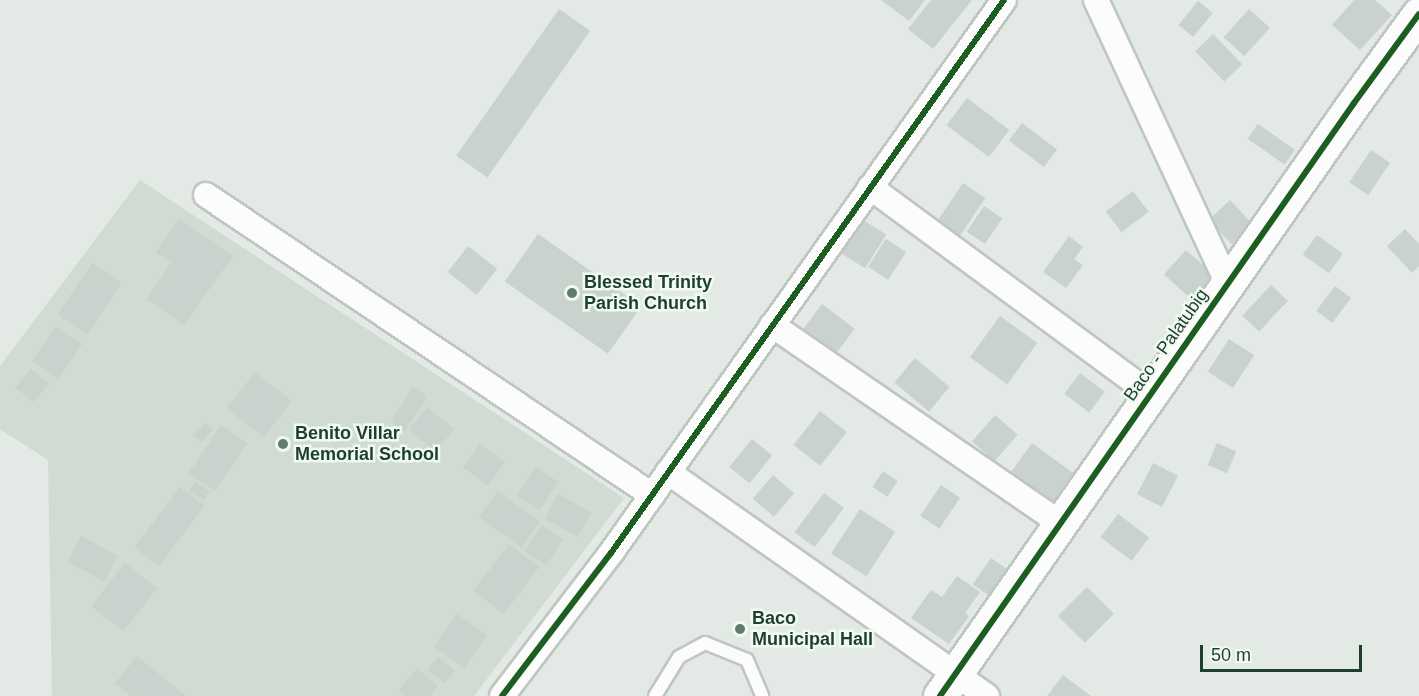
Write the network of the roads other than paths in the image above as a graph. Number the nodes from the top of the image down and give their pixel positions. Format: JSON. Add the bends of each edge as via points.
{"nodes":[{"id":1,"x":1004,"y":0,"type":"edge"},
{"id":2,"x":1096,"y":0,"type":"edge"},
{"id":3,"x":1419,"y":14,"type":"edge"},
{"id":4,"x":870,"y":187,"type":"junction"},
{"id":5,"x":206,"y":195,"type":"dead end"},
{"id":6,"x":1227,"y":284,"type":"junction"},
{"id":7,"x":772,"y":325,"type":"junction"},
{"id":8,"x":1151,"y":394,"type":"junction"},
{"id":9,"x":668,"y":472,"type":"junction"},
{"id":10,"x":652,"y":495,"type":"junction"},
{"id":11,"x":1060,"y":524,"type":"junction"},
{"id":12,"x":948,"y":684,"type":"edge"},
{"id":13,"x":502,"y":696,"type":"edge"},
{"id":14,"x":655,"y":696,"type":"edge"},
{"id":15,"x":762,"y":696,"type":"edge"},
{"id":16,"x":987,"y":696,"type":"edge"}],
"edges":[{"from":1,"to":4,"type":"street"},
{"from":2,"to":6,"type":"street"},
{"from":3,"to":6,"type":"street","name":"Baco - Palatubig"},
{"from":4,"to":7,"type":"street"},
{"from":4,"to":8,"type":"street"},
{"from":5,"to":10,"type":"street"},
{"from":6,"to":8,"type":"street","name":"Baco - Palatubig"},
{"from":7,"to":9,"type":"street"},
{"from":7,"to":11,"type":"street"},
{"from":8,"to":11,"type":"street","name":"Baco - Palatubig"},
{"from":9,"to":10,"type":"street"},
{"from":9,"to":12,"type":"street"},
{"from":10,"to":13,"type":"street"},
{"from":11,"to":12,"type":"street","name":"Baco - Palatubig"},
{"from":12,"to":16,"type":"street"},
{"from":14,"to":15,"type":"lane","via":[[679,657],[705,643],[747,660]]}]}
